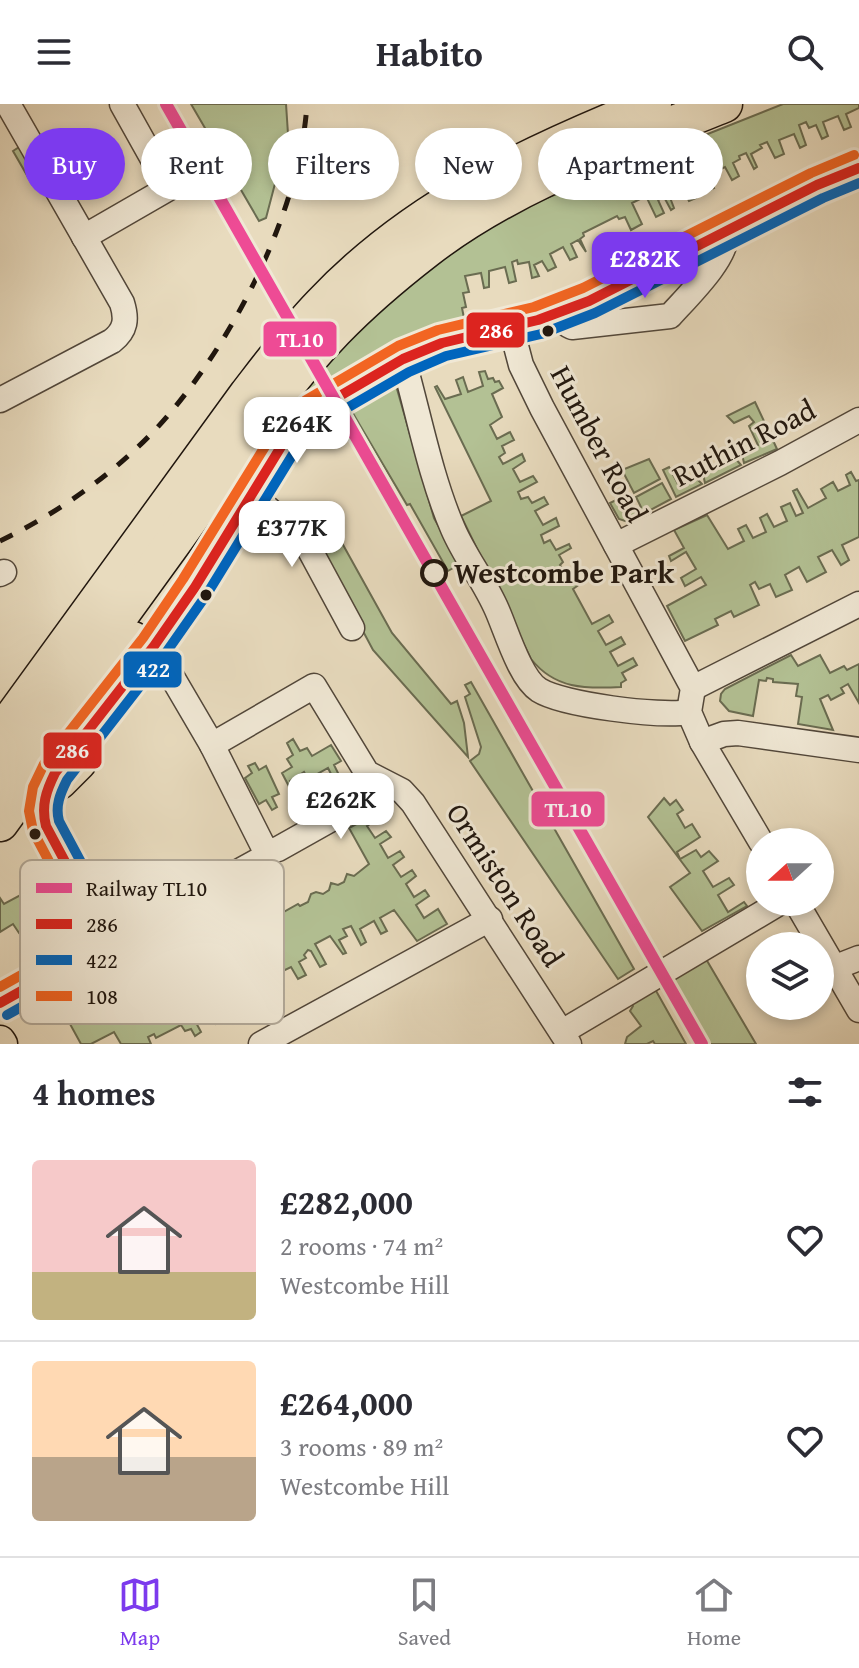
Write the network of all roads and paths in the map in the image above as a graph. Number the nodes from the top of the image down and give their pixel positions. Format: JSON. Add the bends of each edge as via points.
{"nodes":[{"id":1,"x":8,"y":104,"type":"edge"},
{"id":2,"x":122,"y":104,"type":"edge"},
{"id":3,"x":653,"y":104,"type":"edge"},
{"id":4,"x":724,"y":104,"type":"edge"},
{"id":5,"x":859,"y":168,"type":"edge"},
{"id":6,"x":726,"y":232,"type":"junction"},
{"id":7,"x":84,"y":237,"type":"junction"},
{"id":8,"x":562,"y":313,"type":"junction"},
{"id":9,"x":511,"y":327,"type":"junction"},
{"id":10,"x":403,"y":359,"type":"junction"},
{"id":11,"x":0,"y":400,"type":"edge"},
{"id":12,"x":859,"y":420,"type":"edge"},
{"id":13,"x":213,"y":441,"type":"junction"},
{"id":14,"x":252,"y":495,"type":"junction"},
{"id":15,"x":616,"y":545,"type":"junction"},
{"id":16,"x":859,"y":604,"type":"edge"},
{"id":17,"x":352,"y":628,"type":"dead end"},
{"id":18,"x":154,"y":646,"type":"junction"},
{"id":19,"x":693,"y":688,"type":"junction"},
{"id":20,"x":0,"y":700,"type":"edge"},
{"id":21,"x":689,"y":712,"type":"junction"},
{"id":22,"x":0,"y":735,"type":"edge"},
{"id":23,"x":702,"y":742,"type":"junction"},
{"id":24,"x":212,"y":745,"type":"junction"},
{"id":25,"x":78,"y":747,"type":"joint"},
{"id":26,"x":859,"y":750,"type":"edge"},
{"id":27,"x":385,"y":783,"type":"junction"},
{"id":28,"x":49,"y":786,"type":"junction"},
{"id":29,"x":6,"y":801,"type":"edge"},
{"id":30,"x":753,"y":828,"type":"edge"},
{"id":31,"x":266,"y":852,"type":"junction"},
{"id":32,"x":64,"y":860,"type":"edge"},
{"id":33,"x":259,"y":860,"type":"edge"},
{"id":34,"x":757,"y":916,"type":"edge"},
{"id":35,"x":805,"y":916,"type":"edge"},
{"id":36,"x":490,"y":919,"type":"junction"},
{"id":37,"x":859,"y":958,"type":"edge"},
{"id":38,"x":836,"y":967,"type":"junction"},
{"id":39,"x":20,"y":992,"type":"edge"},
{"id":40,"x":0,"y":1003,"type":"edge"},
{"id":41,"x":859,"y":1010,"type":"edge"},
{"id":42,"x":566,"y":1038,"type":"edge"},
{"id":43,"x":261,"y":1044,"type":"edge"}],
"edges":[{"from":1,"to":7,"type":"street"},
{"from":2,"to":7,"type":"street","via":[[169,188]]},
{"from":3,"to":13,"type":"highway","via":[[491,176],[378,252],[282,349]]},
{"from":4,"to":29,"type":"highway","via":[[607,151],[481,213],[428,249],[336,329],[298,373],[152,613]]},
{"from":5,"to":6,"type":"street"},
{"from":6,"to":8,"type":"street"},
{"from":6,"to":8,"type":"street","via":[[721,255],[670,316],[577,327],[568,325]]},
{"from":7,"to":11,"type":"street","via":[[122,303],[125,326],[112,341]]},
{"from":8,"to":9,"type":"street"},
{"from":9,"to":10,"type":"street","via":[[442,343]]},
{"from":9,"to":15,"type":"street","name":"Humber Road","via":[[529,382]]},
{"from":10,"to":14,"type":"street","via":[[299,423]]},
{"from":10,"to":21,"type":"street","via":[[454,532],[534,686],[548,694],[640,713]]},
{"from":12,"to":15,"type":"street","name":"Ruthin Road"},
{"from":13,"to":20,"type":"highway","via":[[118,538]]},
{"from":13,"to":22,"type":"highway"},
{"from":14,"to":17,"type":"street","via":[[305,541]]},
{"from":14,"to":18,"type":"street"},
{"from":15,"to":19,"type":"street","name":"Humber Road"},
{"from":16,"to":19,"type":"street"},
{"from":18,"to":24,"type":"street"},
{"from":18,"to":25,"type":"street"},
{"from":19,"to":21,"type":"street"},
{"from":21,"to":23,"type":"street"},
{"from":23,"to":26,"type":"street","via":[[738,733]]},
{"from":23,"to":30,"type":"street"},
{"from":24,"to":27,"type":"street","name":"Ormiston Road","via":[[314,686],[360,764]]},
{"from":24,"to":31,"type":"street"},
{"from":25,"to":28,"type":"highway","via":[[78,762]]},
{"from":27,"to":31,"type":"street","via":[[376,794]]},
{"from":27,"to":36,"type":"street","name":"Ormiston Road","via":[[413,803]]},
{"from":28,"to":29,"type":"highway"},
{"from":28,"to":32,"type":"street","via":[[42,806],[46,826]]},
{"from":31,"to":33,"type":"street"},
{"from":34,"to":42,"type":"street","via":[[631,989]]},
{"from":35,"to":38,"type":"street"},
{"from":36,"to":42,"type":"street","name":"Ormiston Road"},
{"from":36,"to":43,"type":"street"},
{"from":37,"to":38,"type":"street"},
{"from":38,"to":41,"type":"street"},
{"from":39,"to":40,"type":"street"}]}
